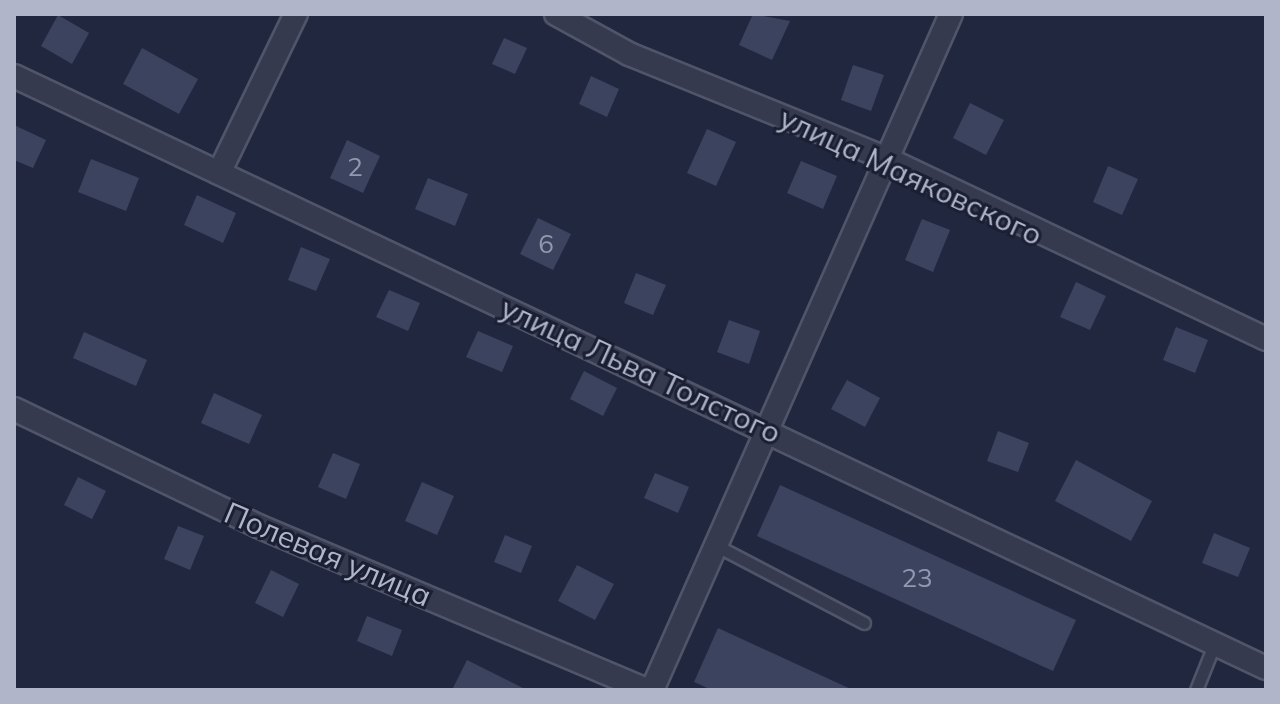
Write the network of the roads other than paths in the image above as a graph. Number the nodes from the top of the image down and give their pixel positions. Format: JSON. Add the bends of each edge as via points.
{"nodes":[{"id":1,"x":296,"y":14,"type":"edge"},
{"id":2,"x":556,"y":14,"type":"edge"},
{"id":3,"x":951,"y":14,"type":"edge"},
{"id":4,"x":14,"y":76,"type":"edge"},
{"id":5,"x":887,"y":159,"type":"junction"},
{"id":6,"x":219,"y":173,"type":"junction"},
{"id":7,"x":1266,"y":339,"type":"edge"},
{"id":8,"x":14,"y":409,"type":"edge"},
{"id":9,"x":770,"y":429,"type":"junction"},
{"id":10,"x":714,"y":545,"type":"junction"},
{"id":11,"x":864,"y":623,"type":"dead end"},
{"id":12,"x":1214,"y":645,"type":"junction"},
{"id":13,"x":1266,"y":668,"type":"edge"},
{"id":14,"x":649,"y":690,"type":"edge"},
{"id":15,"x":1196,"y":690,"type":"edge"}],
"edges":[{"from":1,"to":6,"type":"street"},
{"from":2,"to":5,"type":"street","name":"улица Маяковского","via":[[629,54]]},
{"from":3,"to":5,"type":"street"},
{"from":4,"to":6,"type":"street","name":"улица Льва Толстого"},
{"from":5,"to":7,"type":"street","name":"улица Маяковского"},
{"from":5,"to":9,"type":"street"},
{"from":6,"to":9,"type":"street","name":"улица Льва Толстого"},
{"from":8,"to":14,"type":"street","name":"Полевая улица","via":[[258,526]]},
{"from":9,"to":10,"type":"street"},
{"from":9,"to":12,"type":"street","name":"улица Льва Толстого"},
{"from":10,"to":11,"type":"lane"},
{"from":10,"to":14,"type":"street"},
{"from":12,"to":13,"type":"street","name":"улица Льва Толстого"},
{"from":12,"to":15,"type":"lane"}]}
